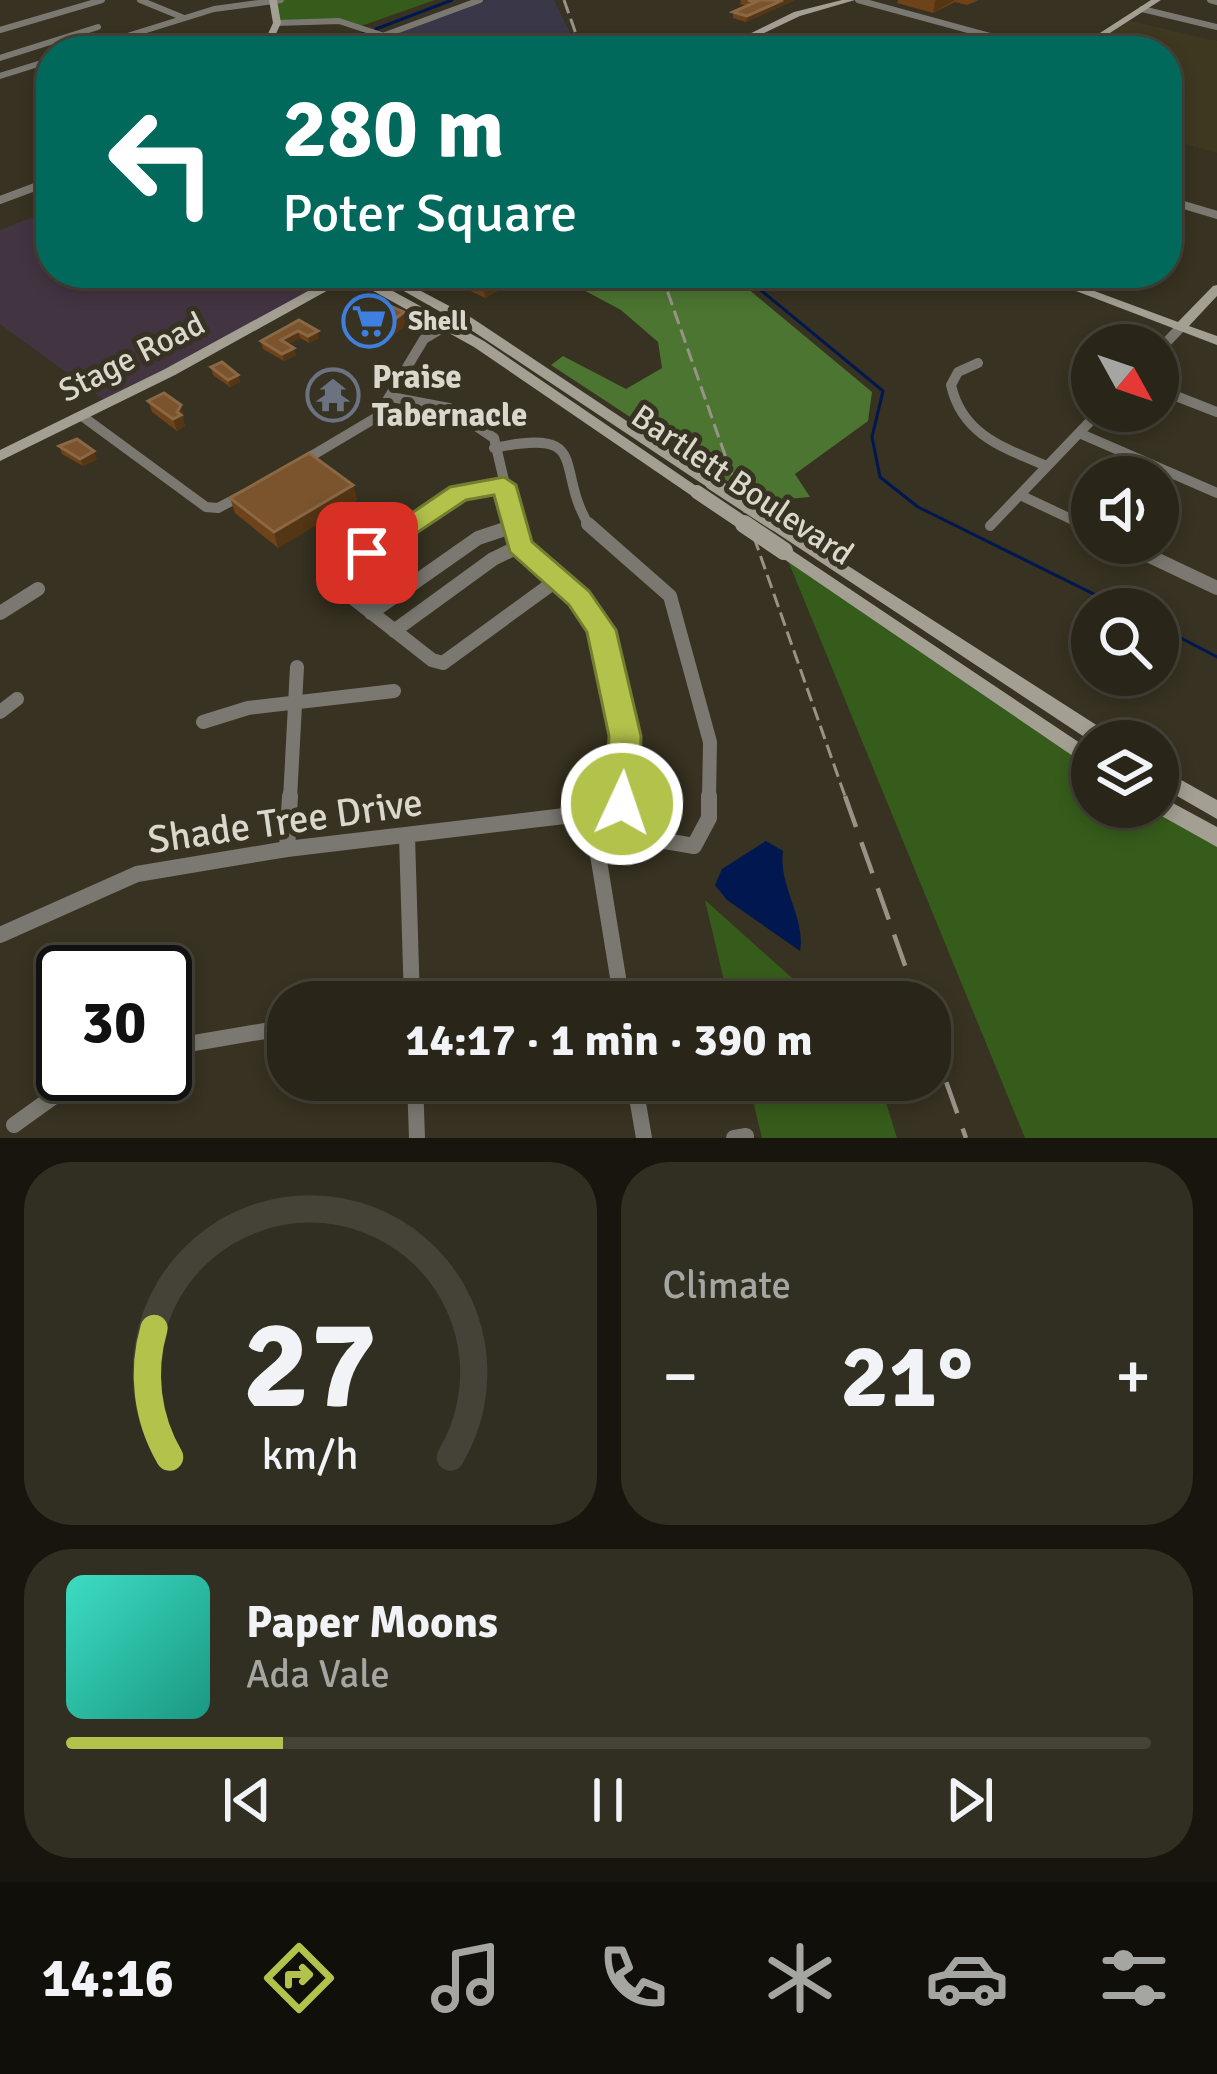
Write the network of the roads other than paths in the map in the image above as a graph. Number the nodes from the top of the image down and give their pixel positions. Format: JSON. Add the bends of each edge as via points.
{"nodes":[{"id":1,"x":102,"y":0,"type":"edge"},
{"id":2,"x":144,"y":0,"type":"edge"},
{"id":3,"x":278,"y":0,"type":"edge"},
{"id":4,"x":480,"y":0,"type":"edge"},
{"id":5,"x":855,"y":0,"type":"edge"},
{"id":6,"x":1157,"y":0,"type":"edge"},
{"id":7,"x":1142,"y":9,"type":"junction"},
{"id":8,"x":184,"y":18,"type":"junction"},
{"id":9,"x":282,"y":23,"type":"junction"},
{"id":10,"x":98,"y":27,"type":"dead end"},
{"id":11,"x":1217,"y":28,"type":"edge"},
{"id":12,"x":0,"y":30,"type":"edge"},
{"id":13,"x":385,"y":35,"type":"joint"},
{"id":14,"x":69,"y":36,"type":"edge"},
{"id":15,"x":127,"y":36,"type":"edge"},
{"id":16,"x":277,"y":36,"type":"edge"},
{"id":17,"x":750,"y":36,"type":"edge"},
{"id":18,"x":988,"y":36,"type":"edge"},
{"id":19,"x":1100,"y":36,"type":"edge"},
{"id":20,"x":36,"y":46,"type":"edge"},
{"id":21,"x":1,"y":57,"type":"edge"},
{"id":22,"x":36,"y":65,"type":"edge"},
{"id":23,"x":26,"y":68,"type":"junction"},
{"id":24,"x":0,"y":76,"type":"edge"},
{"id":25,"x":36,"y":187,"type":"edge"},
{"id":26,"x":0,"y":200,"type":"edge"},
{"id":27,"x":1182,"y":204,"type":"edge"},
{"id":28,"x":1217,"y":215,"type":"edge"},
{"id":29,"x":323,"y":288,"type":"edge"},
{"id":30,"x":384,"y":288,"type":"edge"},
{"id":31,"x":402,"y":288,"type":"edge"},
{"id":32,"x":1075,"y":288,"type":"edge"},
{"id":33,"x":1217,"y":289,"type":"edge"},
{"id":34,"x":453,"y":320,"type":"junction"},
{"id":35,"x":1180,"y":328,"type":"junction"},
{"id":36,"x":1217,"y":341,"type":"edge"},
{"id":37,"x":978,"y":363,"type":"dead end"},
{"id":38,"x":391,"y":397,"type":"junction"},
{"id":39,"x":1179,"y":397,"type":"edge"},
{"id":40,"x":1217,"y":412,"type":"edge"},
{"id":41,"x":82,"y":416,"type":"junction"},
{"id":42,"x":1079,"y":433,"type":"joint"},
{"id":43,"x":494,"y":447,"type":"junction"},
{"id":44,"x":0,"y":456,"type":"edge"},
{"id":45,"x":1047,"y":466,"type":"junction"},
{"id":46,"x":292,"y":467,"type":"edge"},
{"id":47,"x":504,"y":485,"type":"junction"},
{"id":48,"x":258,"y":486,"type":"edge"},
{"id":49,"x":705,"y":488,"type":"junction"},
{"id":50,"x":1217,"y":493,"type":"edge"},
{"id":51,"x":1020,"y":495,"type":"junction"},
{"id":52,"x":1071,"y":519,"type":"edge"},
{"id":53,"x":990,"y":526,"type":"dead end"},
{"id":54,"x":512,"y":527,"type":"junction"},
{"id":55,"x":520,"y":546,"type":"junction"},
{"id":56,"x":1166,"y":564,"type":"edge"},
{"id":57,"x":557,"y":580,"type":"junction"},
{"id":58,"x":1217,"y":588,"type":"edge"},
{"id":59,"x":38,"y":589,"type":"dead end"},
{"id":60,"x":371,"y":613,"type":"junction"},
{"id":61,"x":0,"y":614,"type":"edge"},
{"id":62,"x":394,"y":631,"type":"junction"},
{"id":63,"x":297,"y":667,"type":"dead end"},
{"id":64,"x":394,"y":691,"type":"dead end"},
{"id":65,"x":17,"y":699,"type":"dead end"},
{"id":66,"x":295,"y":701,"type":"junction"},
{"id":67,"x":0,"y":712,"type":"edge"},
{"id":68,"x":1073,"y":720,"type":"edge"},
{"id":69,"x":203,"y":722,"type":"dead end"},
{"id":70,"x":1071,"y":746,"type":"edge"},
{"id":71,"x":1179,"y":788,"type":"edge"},
{"id":72,"x":1217,"y":811,"type":"edge"},
{"id":73,"x":1179,"y":817,"type":"edge"},
{"id":74,"x":407,"y":836,"type":"junction"},
{"id":75,"x":1217,"y":838,"type":"edge"},
{"id":76,"x":287,"y":849,"type":"junction"},
{"id":77,"x":0,"y":934,"type":"edge"},
{"id":78,"x":411,"y":981,"type":"edge"},
{"id":79,"x":618,"y":981,"type":"edge"},
{"id":80,"x":267,"y":1031,"type":"edge"},
{"id":81,"x":192,"y":1043,"type":"edge"},
{"id":82,"x":47,"y":1101,"type":"edge"},
{"id":83,"x":416,"y":1101,"type":"edge"},
{"id":84,"x":638,"y":1101,"type":"edge"},
{"id":85,"x":14,"y":1125,"type":"dead end"},
{"id":86,"x":417,"y":1138,"type":"edge"},
{"id":87,"x":644,"y":1138,"type":"edge"}],
"edges":[{"from":1,"to":12,"type":"street"},
{"from":2,"to":8,"type":"street"},
{"from":3,"to":8,"type":"street"},
{"from":3,"to":9,"type":"main road"},
{"from":4,"to":13,"type":"street"},
{"from":5,"to":17,"type":"main road"},
{"from":5,"to":18,"type":"street"},
{"from":6,"to":7,"type":"main road"},
{"from":7,"to":11,"type":"street"},
{"from":7,"to":19,"type":"main road"},
{"from":8,"to":15,"type":"street"},
{"from":9,"to":13,"type":"street","via":[[340,21]]},
{"from":9,"to":16,"type":"main road"},
{"from":10,"to":14,"type":"street"},
{"from":20,"to":21,"type":"street"},
{"from":21,"to":23,"type":"street"},
{"from":22,"to":23,"type":"street"},
{"from":23,"to":24,"type":"street"},
{"from":25,"to":26,"type":"street"},
{"from":27,"to":28,"type":"street"},
{"from":29,"to":41,"type":"main road","name":"Stage Road"},
{"from":30,"to":34,"type":"main road","name":"Bartlett Boulevard"},
{"from":31,"to":34,"type":"main road","name":"Bartlett Boulevard"},
{"from":32,"to":35,"type":"main road"},
{"from":33,"to":35,"type":"main road"},
{"from":34,"to":38,"type":"street","via":[[420,345]]},
{"from":34,"to":49,"type":"main road","name":"Bartlett Boulevard"},
{"from":35,"to":36,"type":"main road"},
{"from":37,"to":45,"type":"street","via":[[951,385],[963,420]]},
{"from":38,"to":43,"type":"street","via":[[437,404],[474,423]]},
{"from":38,"to":46,"type":"street","via":[[371,422]]},
{"from":39,"to":40,"type":"street"},
{"from":41,"to":44,"type":"main road","name":"Stage Road"},
{"from":41,"to":48,"type":"street","via":[[206,508]]},
{"from":42,"to":45,"type":"street"},
{"from":42,"to":50,"type":"street"},
{"from":43,"to":47,"type":"street"},
{"from":43,"to":57,"type":"street","via":[[533,439],[555,446],[570,462],[590,529],[670,596],[710,742],[709,820],[694,846],[665,841],[626,813],[625,736],[602,630]]},
{"from":45,"to":51,"type":"street"},
{"from":47,"to":54,"type":"street"},
{"from":47,"to":60,"type":"street","via":[[459,493],[336,574],[335,584]]},
{"from":49,"to":68,"type":"main road","name":"Bartlett Boulevard","bridge":true,"via":[[775,524]]},
{"from":49,"to":70,"type":"main road","name":"Bartlett Boulevard","bridge":true,"via":[[784,551]]},
{"from":51,"to":52,"type":"street"},
{"from":51,"to":53,"type":"street"},
{"from":54,"to":55,"type":"street"},
{"from":54,"to":60,"type":"street","via":[[478,538]]},
{"from":55,"to":57,"type":"street"},
{"from":55,"to":62,"type":"street"},
{"from":56,"to":58,"type":"street"},
{"from":57,"to":62,"type":"street","via":[[446,662]]},
{"from":59,"to":61,"type":"street"},
{"from":60,"to":62,"type":"street"},
{"from":63,"to":66,"type":"street"},
{"from":64,"to":66,"type":"street"},
{"from":65,"to":67,"type":"street"},
{"from":66,"to":69,"type":"street"},
{"from":66,"to":76,"type":"street"},
{"from":71,"to":72,"type":"main road"},
{"from":73,"to":75,"type":"main road"},
{"from":74,"to":76,"type":"street","name":"Shade Tree Drive"},
{"from":74,"to":78,"type":"street"},
{"from":74,"to":79,"type":"street","name":"Shade Tree Drive","via":[[562,814],[589,821]]},
{"from":76,"to":77,"type":"street","name":"Shade Tree Drive","via":[[137,874]]},
{"from":80,"to":81,"type":"street"},
{"from":82,"to":85,"type":"street"},
{"from":83,"to":86,"type":"street"},
{"from":84,"to":87,"type":"street"}]}
